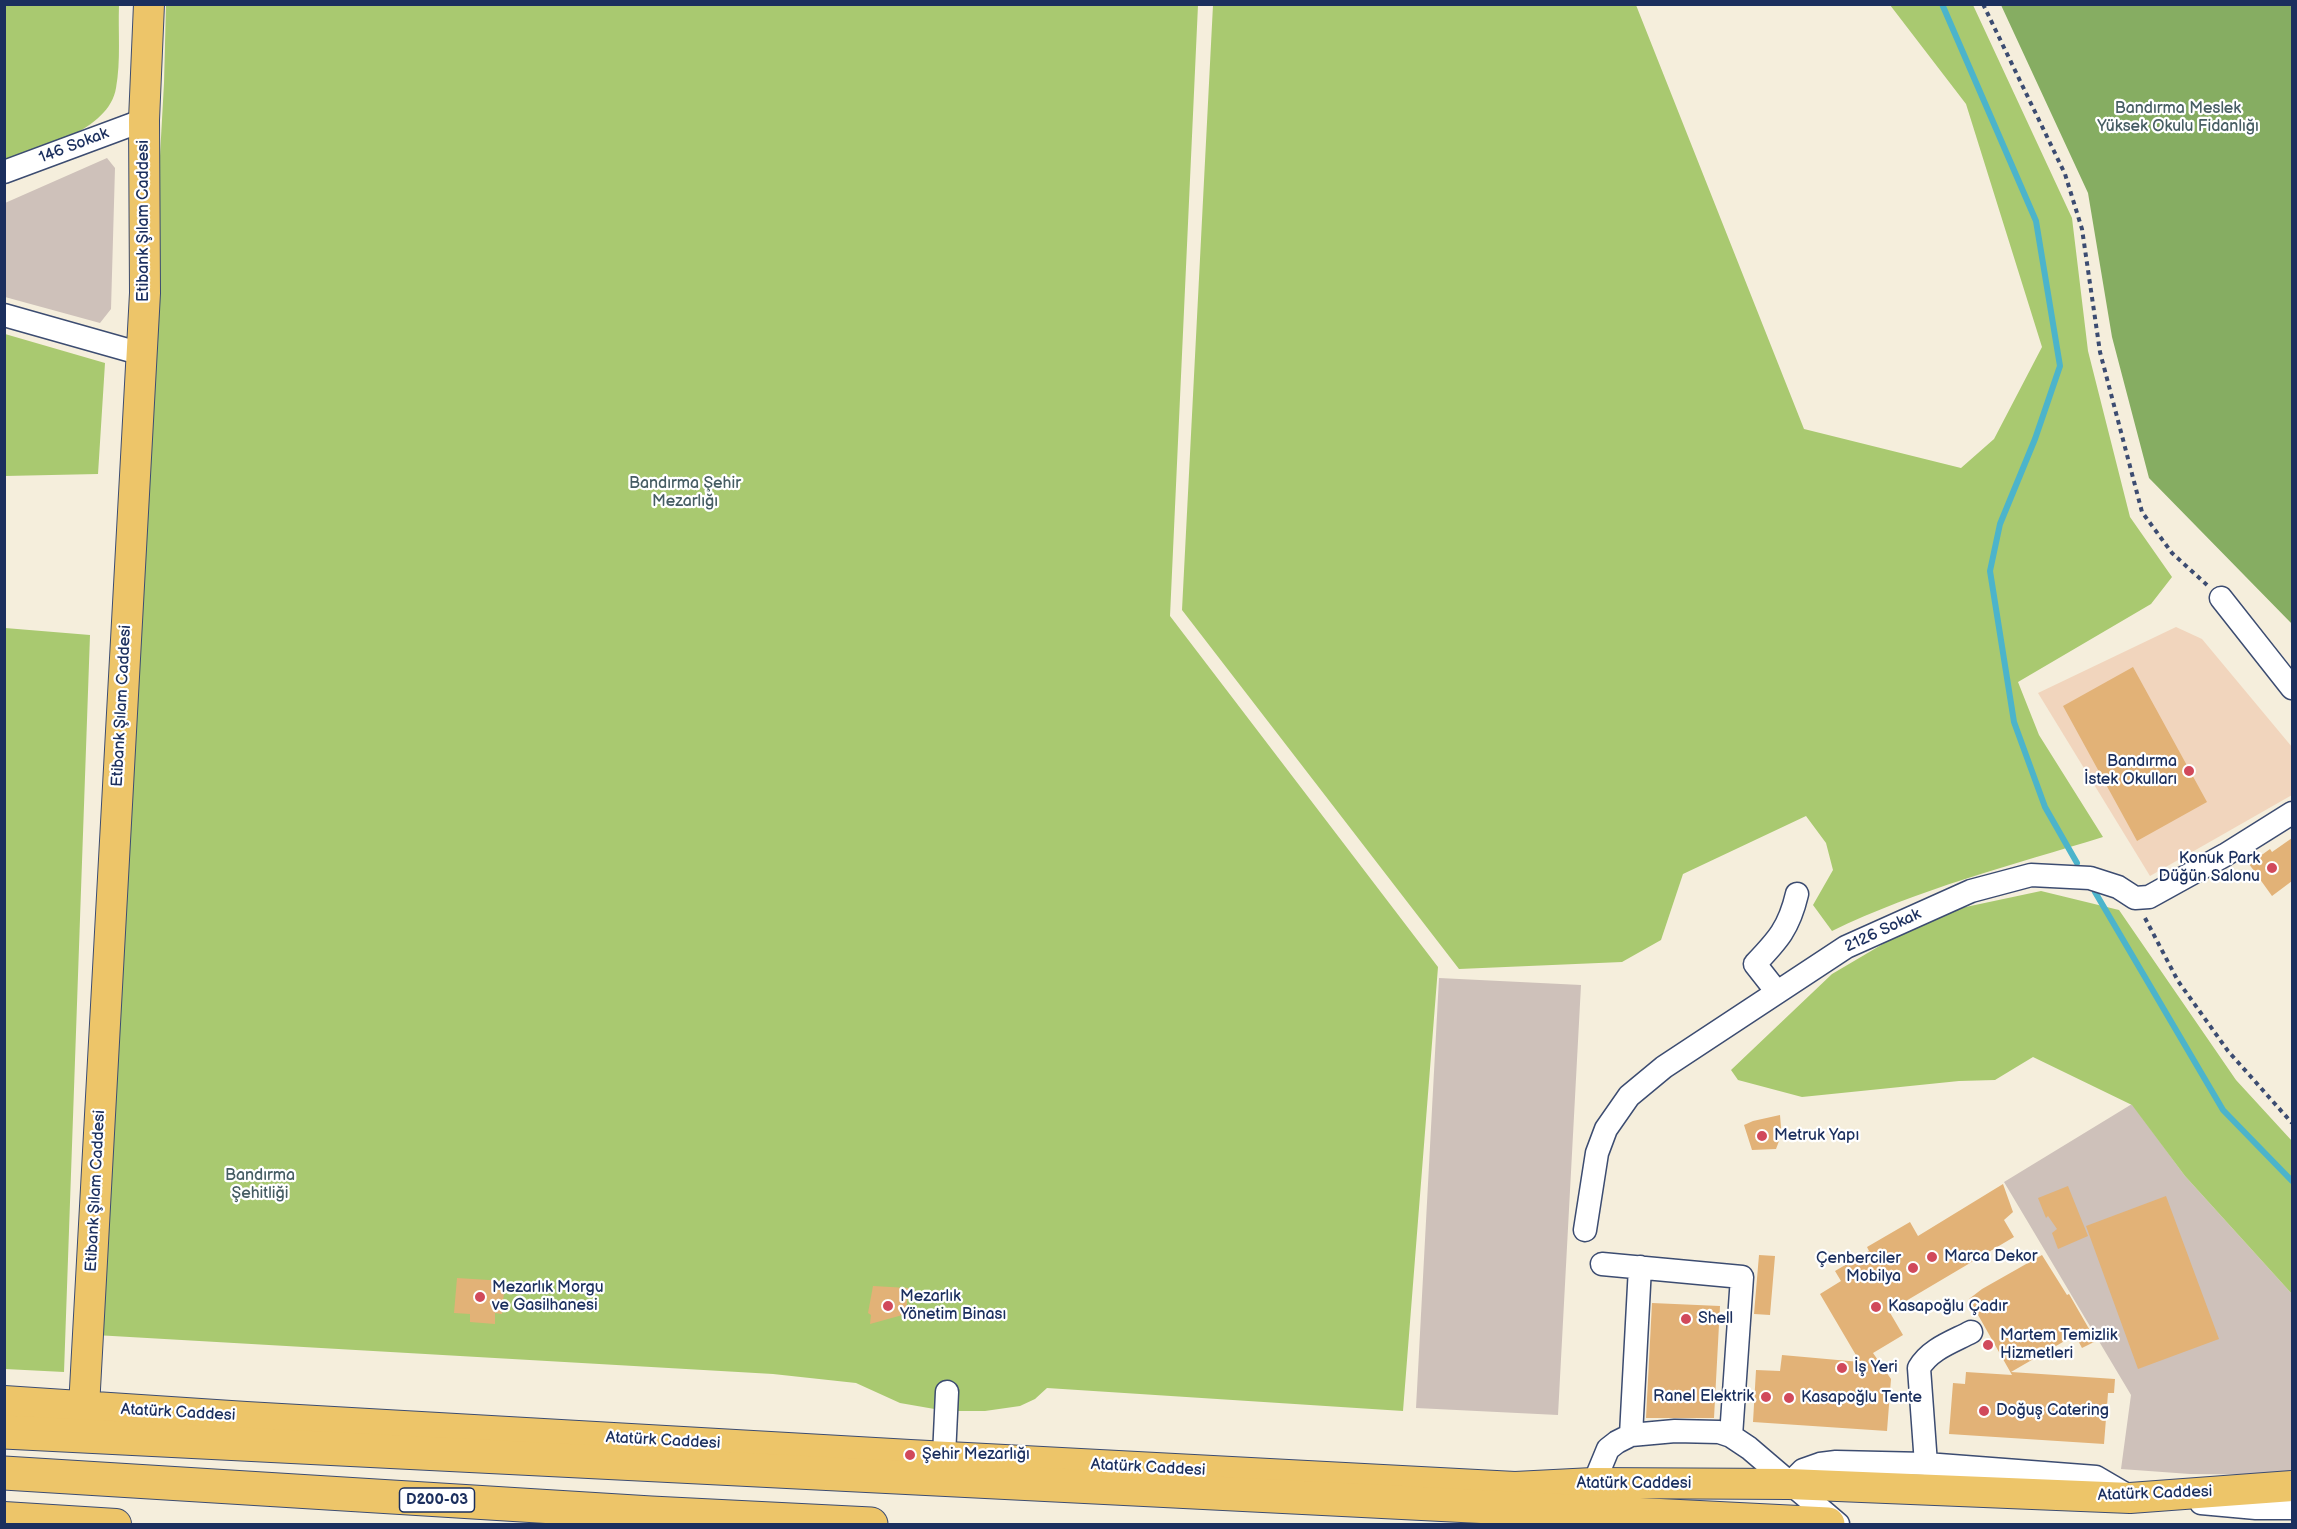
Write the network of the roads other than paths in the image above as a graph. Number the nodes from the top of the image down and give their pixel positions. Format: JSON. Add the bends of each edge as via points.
{"nodes":[{"id":1,"x":149,"y":4,"type":"edge"},
{"id":2,"x":144,"y":120,"type":"junction"},
{"id":3,"x":4,"y":172,"type":"edge"},
{"id":4,"x":4,"y":315,"type":"edge"},
{"id":5,"x":142,"y":354,"type":"junction"},
{"id":6,"x":2221,"y":598,"type":"road end"},
{"id":7,"x":2292,"y":688,"type":"edge"},
{"id":8,"x":2292,"y":813,"type":"edge"},
{"id":9,"x":1797,"y":894,"type":"dead end"},
{"id":10,"x":1777,"y":992,"type":"junction"},
{"id":11,"x":1585,"y":1230,"type":"dead end"},
{"id":12,"x":1602,"y":1263,"type":"dead end"},
{"id":13,"x":1640,"y":1267,"type":"junction"},
{"id":14,"x":1971,"y":1332,"type":"dead end"},
{"id":15,"x":947,"y":1392,"type":"dead end"},
{"id":16,"x":4,"y":1401,"type":"edge"},
{"id":17,"x":84,"y":1407,"type":"junction"},
{"id":18,"x":4,"y":1432,"type":"edge"},
{"id":19,"x":1631,"y":1435,"type":"junction"},
{"id":20,"x":1731,"y":1436,"type":"junction"},
{"id":21,"x":944,"y":1456,"type":"junction"},
{"id":22,"x":1926,"y":1464,"type":"junction"},
{"id":23,"x":4,"y":1473,"type":"edge"},
{"id":24,"x":1789,"y":1484,"type":"junction"},
{"id":25,"x":2292,"y":1486,"type":"edge"},
{"id":26,"x":1588,"y":1498,"type":"junction"},
{"id":27,"x":2130,"y":1498,"type":"junction"},
{"id":28,"x":2292,"y":1508,"type":"edge"},
{"id":29,"x":4,"y":1517,"type":"edge"},
{"id":30,"x":116,"y":1524,"type":"edge"},
{"id":31,"x":871,"y":1524,"type":"edge"},
{"id":32,"x":1828,"y":1524,"type":"edge"},
{"id":33,"x":1838,"y":1524,"type":"edge"}],
"edges":[{"from":1,"to":2,"type":"main road","name":"Etibank Şılam Caddesi"},
{"from":2,"to":3,"type":"street","name":"146 Sokak"},
{"from":2,"to":5,"type":"main road","name":"Etibank Şılam Caddesi"},
{"from":4,"to":5,"type":"street"},
{"from":5,"to":17,"type":"main road","name":"Etibank Şılam Caddesi"},
{"from":6,"to":7,"type":"street"},
{"from":8,"to":10,"type":"street","name":"2126 Sokak","via":[[2149,897],[2135,898],[2118,887],[2090,878],[2031,875],[1971,891],[1846,947]]},
{"from":9,"to":10,"type":"street","via":[[1783,934],[1755,964]]},
{"from":10,"to":11,"type":"street","name":"2126 Sokak","via":[[1664,1067],[1629,1096],[1606,1129],[1597,1153]]},
{"from":12,"to":13,"type":"street"},
{"from":13,"to":19,"type":"street"},
{"from":13,"to":20,"type":"street","via":[[1742,1276]]},
{"from":14,"to":22,"type":"street","via":[[1932,1352],[1919,1368]]},
{"from":15,"to":21,"type":"street"},
{"from":16,"to":17,"type":"main road","name":"Atatürk Caddesi"},
{"from":17,"to":21,"type":"main road","name":"Atatürk Caddesi"},
{"from":18,"to":26,"type":"highway","name":"Atatürk Caddesi"},
{"from":19,"to":20,"type":"street","via":[[1675,1431]]},
{"from":19,"to":26,"type":"street","via":[[1608,1449]]},
{"from":20,"to":24,"type":"street"},
{"from":21,"to":26,"type":"main road","name":"Atatürk Caddesi","via":[[1515,1487]]},
{"from":22,"to":24,"type":"street","via":[[1828,1463],[1803,1470]]},
{"from":22,"to":27,"type":"street","via":[[2096,1477]]},
{"from":23,"to":31,"type":"highway","number":"D200-03"},
{"from":24,"to":26,"type":"main road","name":"Atatürk Caddesi"},
{"from":24,"to":27,"type":"main road","name":"Atatürk Caddesi"},
{"from":24,"to":33,"type":"street"},
{"from":25,"to":27,"type":"main road","name":"Atatürk Caddesi"},
{"from":26,"to":32,"type":"highway","name":"Atatürk Caddesi"},
{"from":27,"to":28,"type":"street"},
{"from":29,"to":30,"type":"main road"}]}
